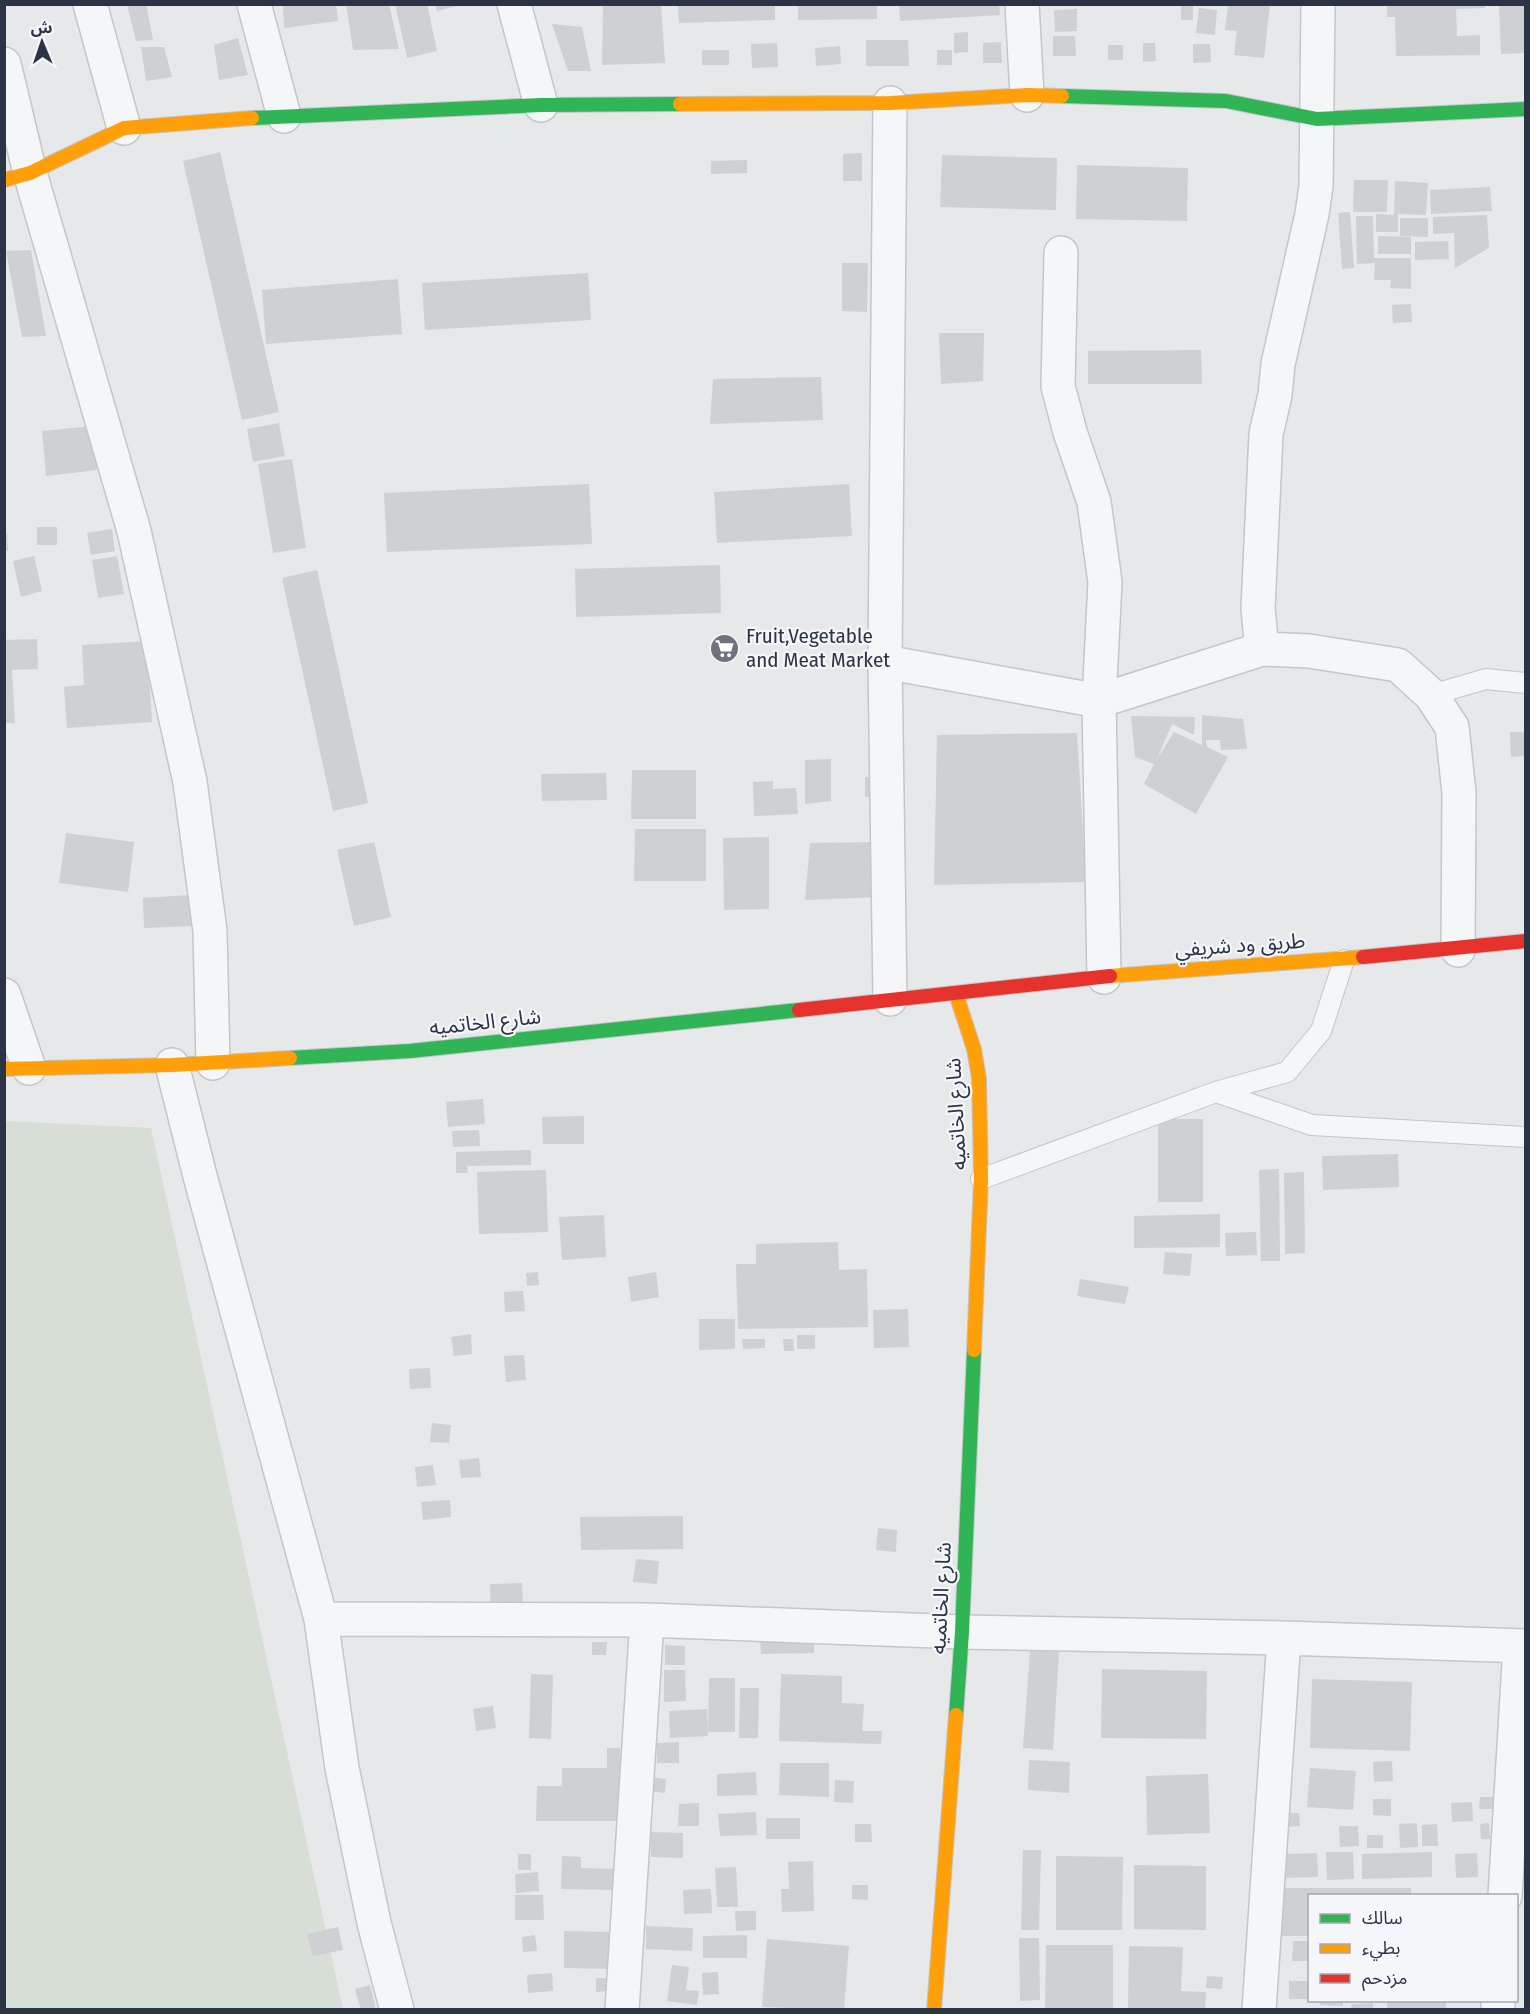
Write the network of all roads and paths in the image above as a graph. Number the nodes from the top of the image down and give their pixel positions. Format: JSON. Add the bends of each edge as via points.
{"nodes":[{"id":1,"x":90,"y":4,"type":"edge"},
{"id":2,"x":254,"y":4,"type":"edge"},
{"id":3,"x":514,"y":4,"type":"edge"},
{"id":4,"x":1022,"y":4,"type":"edge"},
{"id":5,"x":1318,"y":4,"type":"edge"},
{"id":6,"x":4,"y":64,"type":"edge"},
{"id":7,"x":1027,"y":95,"type":"junction"},
{"id":8,"x":890,"y":103,"type":"junction"},
{"id":9,"x":541,"y":105,"type":"junction"},
{"id":10,"x":1526,"y":109,"type":"edge"},
{"id":11,"x":284,"y":116,"type":"junction"},
{"id":12,"x":1317,"y":119,"type":"junction"},
{"id":13,"x":124,"y":128,"type":"junction"},
{"id":14,"x":17,"y":177,"type":"edge"},
{"id":15,"x":1061,"y":253,"type":"dead end"},
{"id":16,"x":1262,"y":649,"type":"junction"},
{"id":17,"x":885,"y":662,"type":"junction"},
{"id":18,"x":1526,"y":683,"type":"edge"},
{"id":19,"x":1431,"y":695,"type":"junction"},
{"id":20,"x":1099,"y":701,"type":"junction"},
{"id":21,"x":1526,"y":941,"type":"edge"},
{"id":22,"x":1458,"y":950,"type":"junction"},
{"id":23,"x":1344,"y":960,"type":"junction"},
{"id":24,"x":1104,"y":977,"type":"junction"},
{"id":25,"x":956,"y":994,"type":"junction"},
{"id":26,"x":4,"y":995,"type":"edge"},
{"id":27,"x":890,"y":999,"type":"junction"},
{"id":28,"x":213,"y":1063,"type":"junction"},
{"id":29,"x":172,"y":1065,"type":"junction"},
{"id":30,"x":17,"y":1069,"type":"edge"},
{"id":31,"x":1216,"y":1092,"type":"junction"},
{"id":32,"x":1526,"y":1137,"type":"edge"},
{"id":33,"x":981,"y":1179,"type":"junction"},
{"id":34,"x":321,"y":1619,"type":"junction"},
{"id":35,"x":647,"y":1620,"type":"junction"},
{"id":36,"x":962,"y":1632,"type":"junction"},
{"id":37,"x":1284,"y":1638,"type":"junction"},
{"id":38,"x":1523,"y":1646,"type":"edge"},
{"id":39,"x":1505,"y":1894,"type":"edge"},
{"id":40,"x":397,"y":2010,"type":"edge"},
{"id":41,"x":622,"y":2010,"type":"edge"},
{"id":42,"x":934,"y":2010,"type":"edge"},
{"id":43,"x":1259,"y":2010,"type":"edge"}],
"edges":[{"from":1,"to":13,"type":"street"},
{"from":2,"to":11,"type":"street"},
{"from":3,"to":9,"type":"street"},
{"from":4,"to":7,"type":"street"},
{"from":5,"to":12,"type":"street"},
{"from":6,"to":14,"type":"street"},
{"from":7,"to":8,"type":"street"},
{"from":7,"to":12,"type":"street","via":[[1226,101]]},
{"from":8,"to":9,"type":"street"},
{"from":8,"to":17,"type":"street"},
{"from":9,"to":11,"type":"street"},
{"from":10,"to":12,"type":"street"},
{"from":11,"to":13,"type":"street"},
{"from":12,"to":16,"type":"street","via":[[1312,214],[1266,434],[1258,609]]},
{"from":13,"to":14,"type":"street"},
{"from":14,"to":28,"type":"street","via":[[134,531],[190,782],[210,931]]},
{"from":15,"to":20,"type":"street","via":[[1058,386],[1095,502],[1105,582]]},
{"from":16,"to":19,"type":"street","via":[[1309,651],[1398,665]]},
{"from":16,"to":20,"type":"street"},
{"from":17,"to":20,"type":"street"},
{"from":17,"to":27,"type":"street"},
{"from":18,"to":19,"type":"lane","via":[[1486,679]]},
{"from":19,"to":22,"type":"street","via":[[1452,727],[1459,793]]},
{"from":20,"to":24,"type":"street"},
{"from":21,"to":22,"type":"street","name":"طريق ود شريفي"},
{"from":22,"to":23,"type":"street","name":"طريق ود شريفي"},
{"from":23,"to":24,"type":"street","name":"طريق ود شريفي"},
{"from":23,"to":31,"type":"lane","via":[[1321,1031],[1287,1072]]},
{"from":24,"to":25,"type":"street","name":"طريق ود شريفي"},
{"from":25,"to":27,"type":"street","name":"شارع الخاتميه"},
{"from":25,"to":33,"type":"street","name":"شارع الخاتميه","via":[[979,1077]]},
{"from":26,"to":30,"type":"street"},
{"from":27,"to":28,"type":"street","name":"شارع الخاتميه","via":[[421,1049]]},
{"from":28,"to":29,"type":"street","name":"شارع الخاتميه"},
{"from":29,"to":30,"type":"street","name":"شارع الخاتميه"},
{"from":29,"to":34,"type":"street"},
{"from":31,"to":32,"type":"lane","via":[[1312,1125]]},
{"from":31,"to":33,"type":"lane"},
{"from":33,"to":36,"type":"street","name":"شارع الخاتميه"},
{"from":34,"to":35,"type":"street"},
{"from":34,"to":40,"type":"street","via":[[342,1768],[374,1923]]},
{"from":35,"to":36,"type":"street"},
{"from":35,"to":41,"type":"street"},
{"from":36,"to":37,"type":"street"},
{"from":36,"to":42,"type":"street","name":"شارع الخاتميه"},
{"from":37,"to":38,"type":"street"},
{"from":37,"to":43,"type":"street"},
{"from":38,"to":39,"type":"street"}]}
